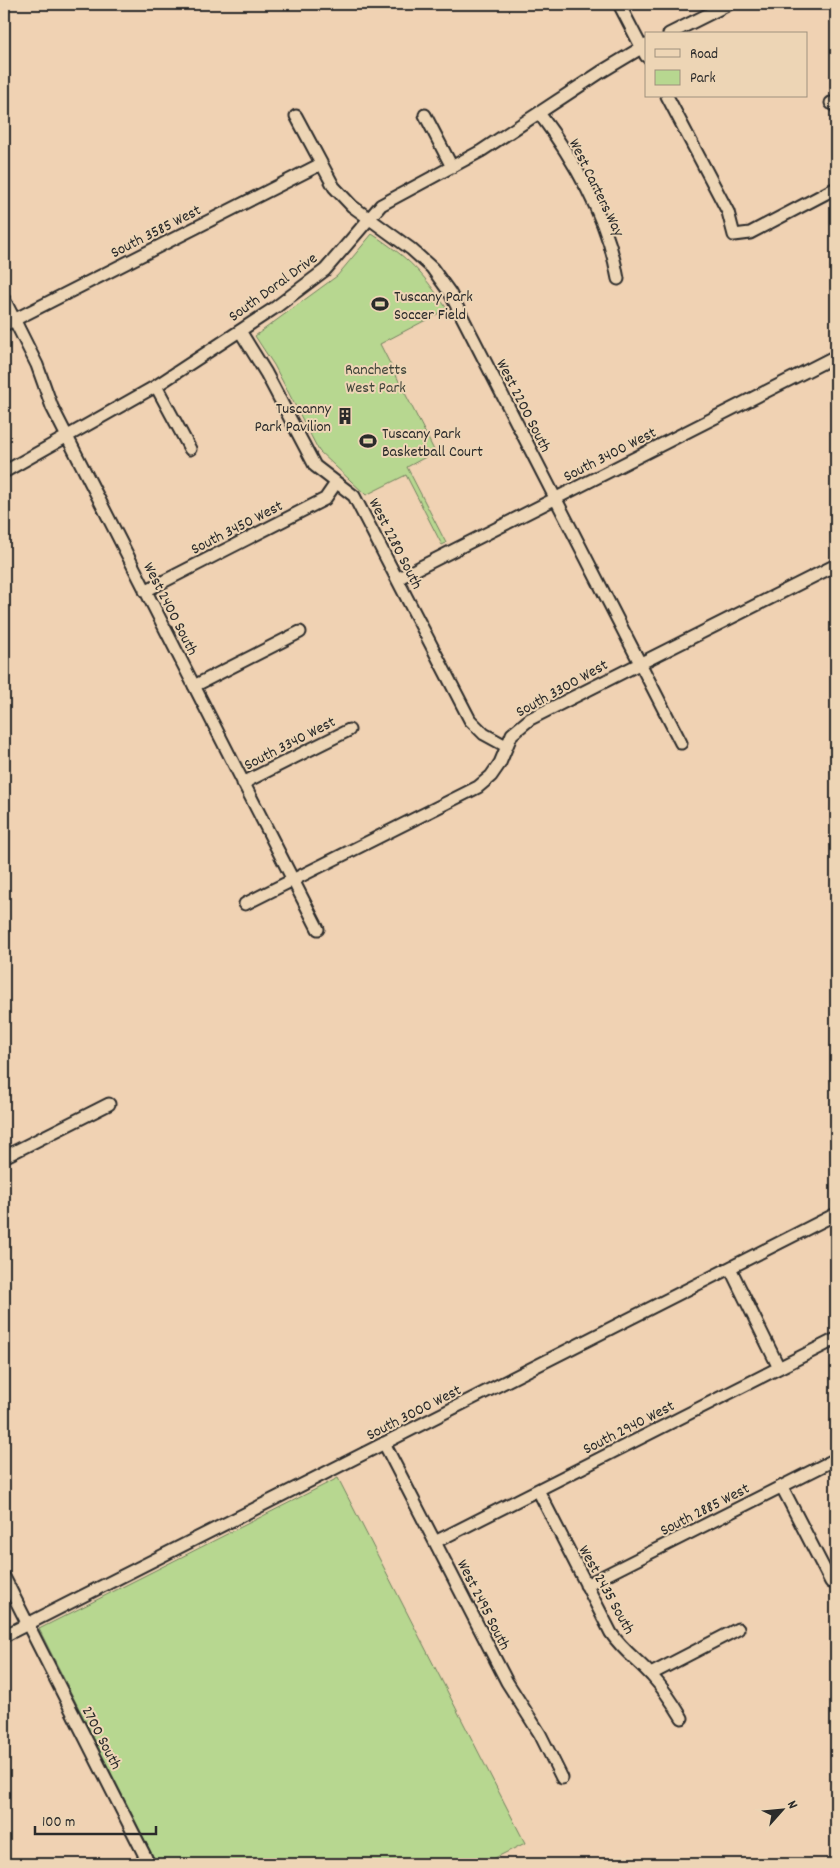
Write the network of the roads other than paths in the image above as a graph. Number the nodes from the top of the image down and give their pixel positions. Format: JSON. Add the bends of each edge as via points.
{"nodes":[{"id":1,"x":619,"y":4,"type":"edge"},
{"id":2,"x":728,"y":4,"type":"edge"},
{"id":3,"x":673,"y":32,"type":"edge"},
{"id":4,"x":645,"y":49,"type":"edge"},
{"id":5,"x":668,"y":98,"type":"edge"},
{"id":6,"x":539,"y":113,"type":"junction"},
{"id":7,"x":425,"y":115,"type":"dead end"},
{"id":8,"x":296,"y":116,"type":"dead end"},
{"id":9,"x":321,"y":164,"type":"junction"},
{"id":10,"x":452,"y":167,"type":"junction"},
{"id":11,"x":836,"y":188,"type":"edge"},
{"id":12,"x":369,"y":218,"type":"junction"},
{"id":13,"x":618,"y":279,"type":"dead end"},
{"id":14,"x":4,"y":299,"type":"edge"},
{"id":15,"x":9,"y":322,"type":"edge"},
{"id":16,"x":240,"y":330,"type":"junction"},
{"id":17,"x":836,"y":356,"type":"edge"},
{"id":18,"x":156,"y":386,"type":"junction"},
{"id":19,"x":67,"y":436,"type":"junction"},
{"id":20,"x":190,"y":449,"type":"dead end"},
{"id":21,"x":4,"y":472,"type":"edge"},
{"id":22,"x":336,"y":483,"type":"junction"},
{"id":23,"x":555,"y":498,"type":"junction"},
{"id":24,"x":836,"y":565,"type":"edge"},
{"id":25,"x":397,"y":579,"type":"junction"},
{"id":26,"x":145,"y":591,"type":"junction"},
{"id":27,"x":300,"y":632,"type":"dead end"},
{"id":28,"x":640,"y":664,"type":"junction"},
{"id":29,"x":194,"y":686,"type":"junction"},
{"id":30,"x":349,"y":730,"type":"dead end"},
{"id":31,"x":681,"y":744,"type":"dead end"},
{"id":32,"x":506,"y":746,"type":"junction"},
{"id":33,"x":243,"y":783,"type":"junction"},
{"id":34,"x":293,"y":880,"type":"junction"},
{"id":35,"x":245,"y":904,"type":"dead end"},
{"id":36,"x":318,"y":929,"type":"dead end"},
{"id":37,"x":109,"y":1104,"type":"dead end"},
{"id":38,"x":4,"y":1157,"type":"edge"},
{"id":39,"x":836,"y":1214,"type":"edge"},
{"id":40,"x":730,"y":1268,"type":"junction"},
{"id":41,"x":836,"y":1339,"type":"edge"},
{"id":42,"x":779,"y":1368,"type":"junction"},
{"id":43,"x":384,"y":1443,"type":"junction"},
{"id":44,"x":836,"y":1459,"type":"edge"},
{"id":45,"x":782,"y":1487,"type":"junction"},
{"id":46,"x":538,"y":1490,"type":"junction"},
{"id":47,"x":435,"y":1542,"type":"junction"},
{"id":48,"x":4,"y":1577,"type":"edge"},
{"id":49,"x":833,"y":1581,"type":"edge"},
{"id":50,"x":586,"y":1585,"type":"junction"},
{"id":51,"x":28,"y":1624,"type":"junction"},
{"id":52,"x":738,"y":1629,"type":"dead end"},
{"id":53,"x":4,"y":1636,"type":"edge"},
{"id":54,"x":651,"y":1674,"type":"junction"},
{"id":55,"x":682,"y":1718,"type":"dead end"},
{"id":56,"x":562,"y":1778,"type":"dead end"},
{"id":57,"x":149,"y":1864,"type":"edge"}],
"edges":[{"from":1,"to":4,"type":"street"},
{"from":2,"to":3,"type":"street"},
{"from":4,"to":6,"type":"street","name":"South Doral Drive"},
{"from":5,"to":11,"type":"street","via":[[728,212],[734,235],[750,233]]},
{"from":6,"to":10,"type":"street","name":"South Doral Drive"},
{"from":6,"to":13,"type":"street","name":"West Carters Way","via":[[563,147],[604,228]]},
{"from":7,"to":10,"type":"street"},
{"from":8,"to":9,"type":"street","name":"West 2200 South"},
{"from":9,"to":12,"type":"street","name":"West 2200 South","via":[[334,187]]},
{"from":9,"to":15,"type":"street","name":"South 3585 West"},
{"from":10,"to":12,"type":"street","name":"South Doral Drive","via":[[381,205]]},
{"from":12,"to":16,"type":"street","name":"South Doral Drive","via":[[324,270]]},
{"from":12,"to":23,"type":"street","name":"West 2200 South","via":[[432,268],[450,293]]},
{"from":14,"to":15,"type":"street","name":"West 2400 South"},
{"from":15,"to":19,"type":"street","name":"West 2400 South","via":[[37,365],[52,407]]},
{"from":16,"to":18,"type":"street","name":"South Doral Drive"},
{"from":16,"to":22,"type":"street","name":"West 2280 South","via":[[315,466]]},
{"from":17,"to":23,"type":"street","name":"South 3400 West"},
{"from":18,"to":19,"type":"street","name":"South Doral Drive"},
{"from":18,"to":20,"type":"street"},
{"from":19,"to":21,"type":"street","name":"South Doral Drive"},
{"from":19,"to":26,"type":"street","name":"West 2400 South"},
{"from":22,"to":25,"type":"street","name":"West 2280 South","via":[[354,496]]},
{"from":22,"to":26,"type":"street","name":"South 3450 West","via":[[325,498]]},
{"from":23,"to":25,"type":"street","name":"South 3400 West"},
{"from":23,"to":28,"type":"street","name":"West 2200 South"},
{"from":24,"to":28,"type":"street","name":"South 3300 West"},
{"from":25,"to":32,"type":"street","name":"West 2280 South","via":[[470,720],[484,734]]},
{"from":26,"to":29,"type":"street","name":"West 2400 South"},
{"from":27,"to":29,"type":"street"},
{"from":28,"to":31,"type":"street","name":"West 2200 South"},
{"from":28,"to":32,"type":"street","name":"South 3300 West","via":[[530,719],[512,734]]},
{"from":29,"to":33,"type":"street","name":"West 2400 South"},
{"from":30,"to":33,"type":"street","name":"South 3340 West"},
{"from":32,"to":34,"type":"street","name":"South 3300 West","via":[[492,776],[478,787]]},
{"from":33,"to":34,"type":"street","name":"West 2400 South"},
{"from":34,"to":35,"type":"street","name":"South 3300 West"},
{"from":34,"to":36,"type":"street","name":"West 2400 South"},
{"from":37,"to":38,"type":"street"},
{"from":39,"to":40,"type":"street","name":"South 3000 West"},
{"from":40,"to":42,"type":"street"},
{"from":40,"to":43,"type":"street","name":"South 3000 West"},
{"from":41,"to":42,"type":"street","name":"South 2940 West"},
{"from":42,"to":46,"type":"street","name":"South 2940 West"},
{"from":43,"to":47,"type":"street","name":"West 2495 South"},
{"from":43,"to":51,"type":"street","name":"South 3000 West"},
{"from":44,"to":45,"type":"street","name":"South 2885 West"},
{"from":45,"to":49,"type":"street"},
{"from":45,"to":50,"type":"street","name":"South 2885 West"},
{"from":46,"to":47,"type":"street","name":"South 2940 West"},
{"from":46,"to":50,"type":"street","name":"West 2435 South"},
{"from":47,"to":56,"type":"street","name":"West 2495 South","via":[[507,1682],[540,1734]]},
{"from":48,"to":51,"type":"street","name":"2700 South"},
{"from":50,"to":54,"type":"street","name":"West 2435 South","via":[[624,1652]]},
{"from":51,"to":53,"type":"street","name":"South 3000 West"},
{"from":51,"to":57,"type":"street","name":"2700 South"},
{"from":52,"to":54,"type":"street"},
{"from":54,"to":55,"type":"street","name":"West 2435 South","via":[[671,1698]]}]}
